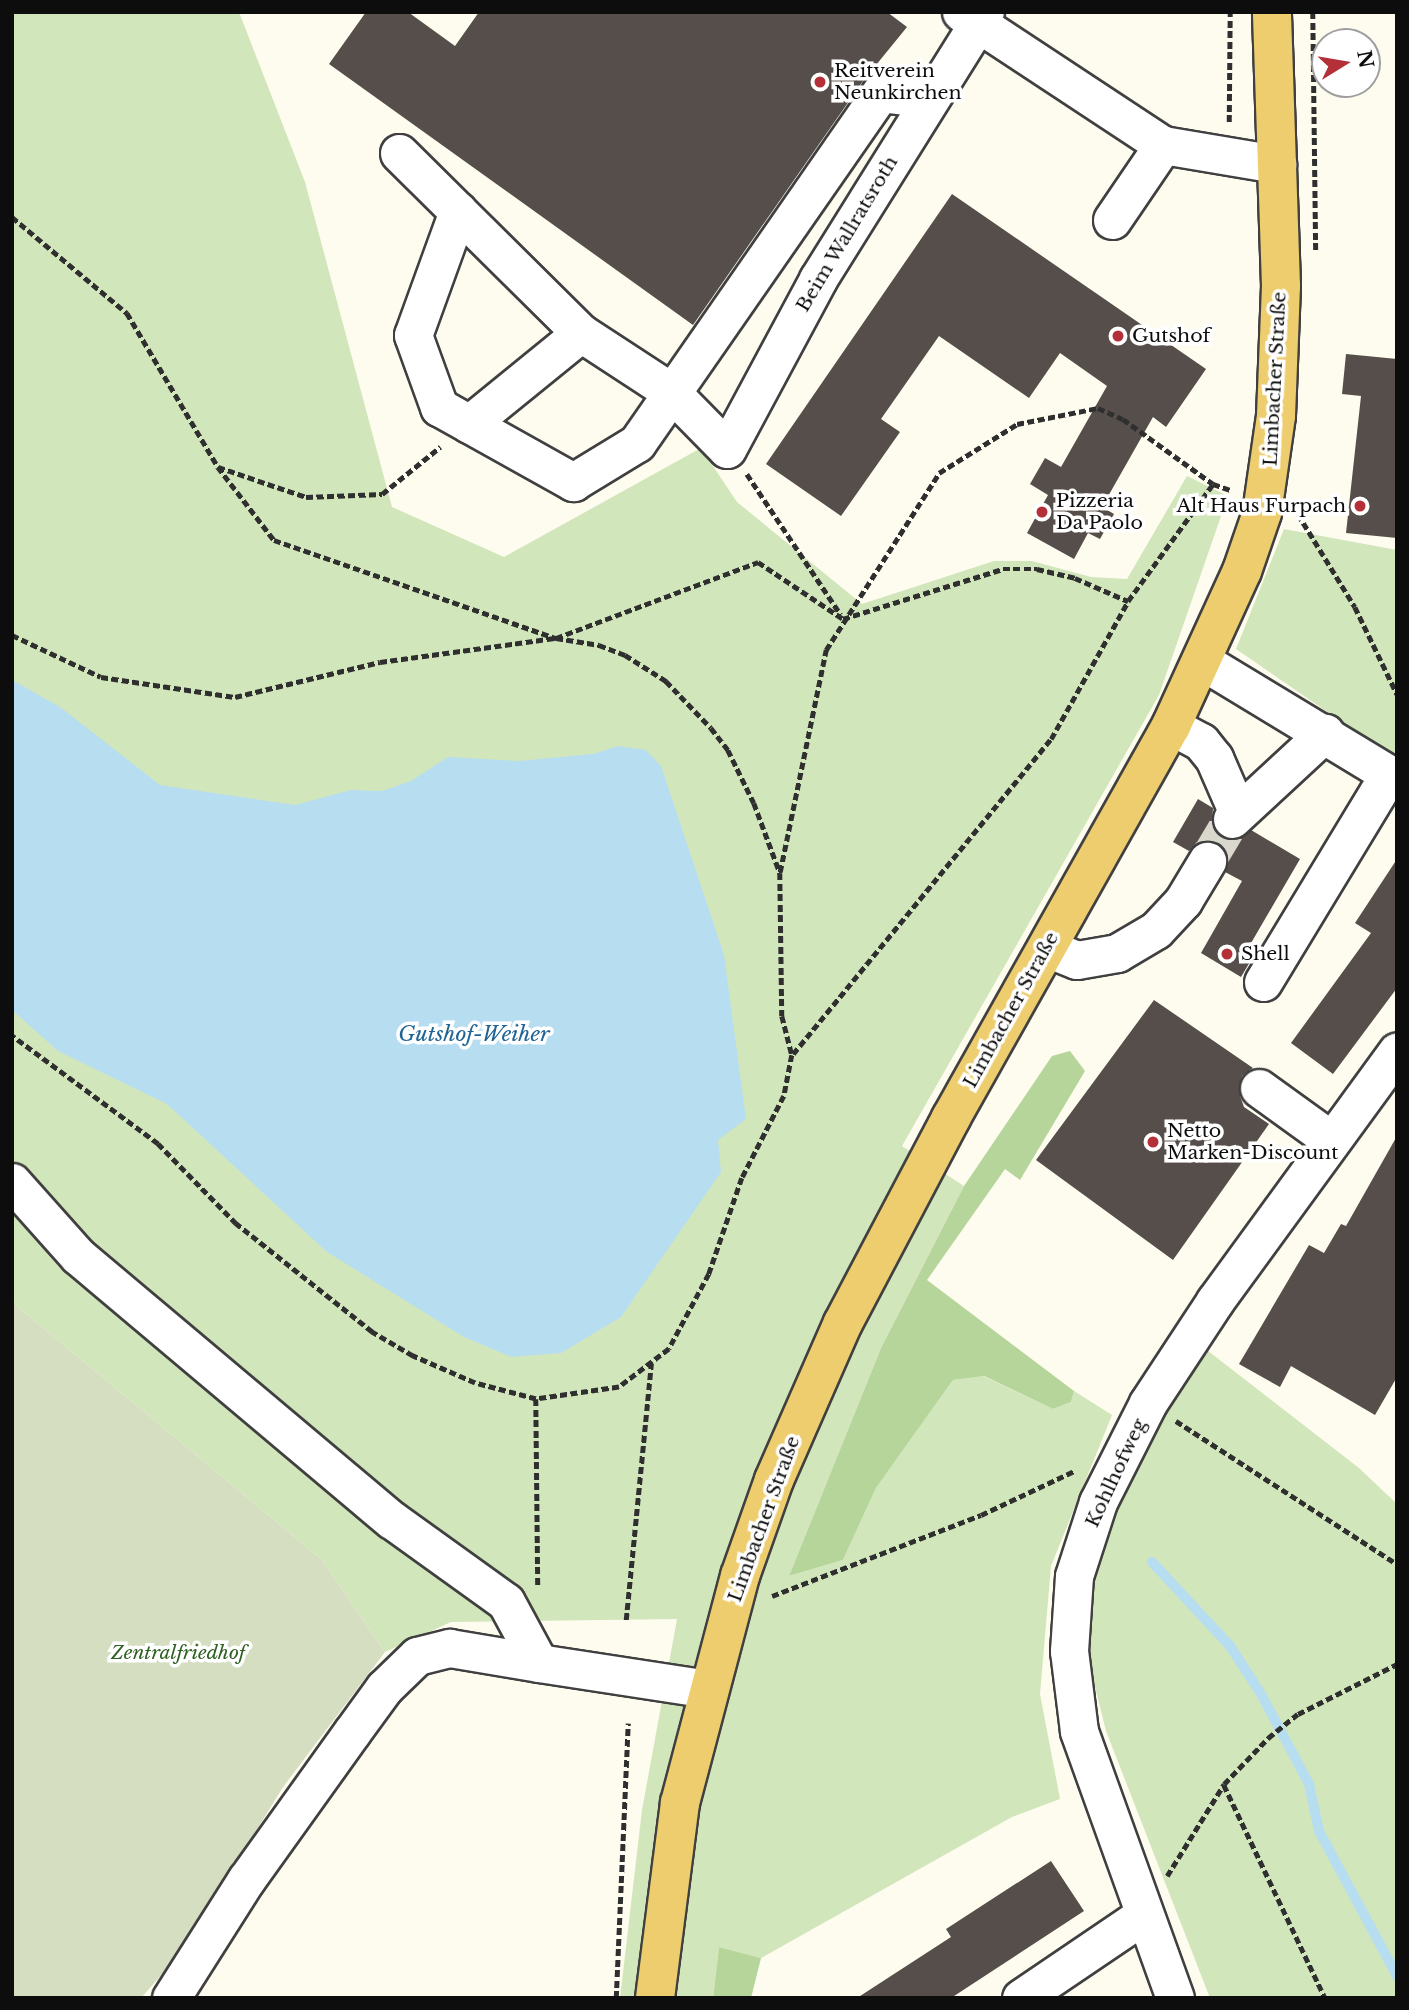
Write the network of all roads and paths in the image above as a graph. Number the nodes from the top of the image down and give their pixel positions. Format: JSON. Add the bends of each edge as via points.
{"nodes":[{"id":1,"x":1230,"y":12,"type":"edge"},
{"id":2,"x":1272,"y":12,"type":"edge"},
{"id":3,"x":1313,"y":12,"type":"edge"},
{"id":4,"x":974,"y":16,"type":"edge"},
{"id":5,"x":929,"y":99,"type":"junction"},
{"id":6,"x":1163,"y":145,"type":"junction"},
{"id":7,"x":399,"y":153,"type":"dead end"},
{"id":8,"x":1227,"y":158,"type":"junction"},
{"id":9,"x":1277,"y":164,"type":"junction"},
{"id":10,"x":458,"y":211,"type":"junction"},
{"id":11,"x":12,"y":217,"type":"edge"},
{"id":12,"x":1112,"y":220,"type":"dead end"},
{"id":13,"x":1319,"y":249,"type":"dead end"},
{"id":14,"x":581,"y":333,"type":"junction"},
{"id":15,"x":670,"y":391,"type":"junction"},
{"id":16,"x":469,"y":424,"type":"junction"},
{"id":17,"x":727,"y":449,"type":"junction"},
{"id":18,"x":218,"y":467,"type":"junction"},
{"id":19,"x":1213,"y":484,"type":"junction"},
{"id":20,"x":1280,"y":515,"type":"junction"},
{"id":21,"x":1128,"y":601,"type":"junction"},
{"id":22,"x":843,"y":619,"type":"junction"},
{"id":23,"x":12,"y":635,"type":"edge"},
{"id":24,"x":556,"y":638,"type":"junction"},
{"id":25,"x":1202,"y":661,"type":"junction"},
{"id":26,"x":1397,"y":694,"type":"edge"},
{"id":27,"x":1171,"y":726,"type":"junction"},
{"id":28,"x":1325,"y":733,"type":"junction"},
{"id":29,"x":1393,"y":776,"type":"edge"},
{"id":30,"x":1207,"y":861,"type":"tunnel mouth"},
{"id":31,"x":780,"y":873,"type":"junction"},
{"id":32,"x":1047,"y":948,"type":"junction"},
{"id":33,"x":1263,"y":982,"type":"dead end"},
{"id":34,"x":12,"y":1036,"type":"edge"},
{"id":35,"x":1397,"y":1051,"type":"edge"},
{"id":36,"x":792,"y":1055,"type":"junction"},
{"id":37,"x":1259,"y":1088,"type":"dead end"},
{"id":38,"x":1331,"y":1140,"type":"junction"},
{"id":39,"x":12,"y":1182,"type":"edge"},
{"id":40,"x":652,"y":1362,"type":"junction"},
{"id":41,"x":536,"y":1399,"type":"junction"},
{"id":42,"x":1148,"y":1403,"type":"junction"},
{"id":43,"x":1126,"y":1448,"type":"junction"},
{"id":44,"x":1397,"y":1564,"type":"edge"},
{"id":45,"x":769,"y":1587,"type":"dead end"},
{"id":46,"x":538,"y":1593,"type":"dead end"},
{"id":47,"x":626,"y":1620,"type":"dead end"},
{"id":48,"x":539,"y":1663,"type":"junction"},
{"id":49,"x":1397,"y":1664,"type":"edge"},
{"id":50,"x":708,"y":1689,"type":"junction"},
{"id":51,"x":628,"y":1723,"type":"dead end"},
{"id":52,"x":1224,"y":1784,"type":"junction"},
{"id":53,"x":1142,"y":1916,"type":"junction"},
{"id":54,"x":171,"y":1998,"type":"edge"},
{"id":55,"x":616,"y":1998,"type":"edge"},
{"id":56,"x":655,"y":1998,"type":"edge"},
{"id":57,"x":1021,"y":1998,"type":"edge"},
{"id":58,"x":1175,"y":1998,"type":"edge"},
{"id":59,"x":1325,"y":1998,"type":"edge"}],
"edges":[{"from":1,"to":8,"type":"path"},
{"from":2,"to":9,"type":"main road","name":"Limbacher Straße"},
{"from":3,"to":13,"type":"path"},
{"from":4,"to":5,"type":"street","name":"Beim Wallratsroth"},
{"from":4,"to":6,"type":"street","name":"Beim Wallratsroth"},
{"from":5,"to":15,"type":"street","via":[[880,93]]},
{"from":5,"to":17,"type":"street","name":"Beim Wallratsroth","via":[[818,279]]},
{"from":6,"to":8,"type":"street","name":"Beim Wallratsroth"},
{"from":6,"to":12,"type":"street"},
{"from":7,"to":10,"type":"street"},
{"from":8,"to":9,"type":"street","name":"Beim Wallratsroth"},
{"from":9,"to":20,"type":"main road","name":"Limbacher Straße"},
{"from":10,"to":14,"type":"street"},
{"from":10,"to":16,"type":"street","via":[[413,335],[439,407]]},
{"from":11,"to":18,"type":"path","via":[[127,313]]},
{"from":14,"to":15,"type":"street"},
{"from":14,"to":16,"type":"street"},
{"from":15,"to":16,"type":"street","via":[[637,443],[573,482]]},
{"from":15,"to":17,"type":"street"},
{"from":16,"to":18,"type":"path","via":[[382,494],[306,497]]},
{"from":17,"to":22,"type":"path","via":[[758,488]]},
{"from":18,"to":24,"type":"path","via":[[274,540]]},
{"from":19,"to":20,"type":"path"},
{"from":19,"to":21,"type":"path"},
{"from":19,"to":22,"type":"path","via":[[1160,443],[1098,408],[1017,424],[939,473]]},
{"from":20,"to":25,"type":"main road","name":"Limbacher Straße","via":[[1242,571]]},
{"from":20,"to":26,"type":"path","via":[[1298,514],[1355,607]]},
{"from":21,"to":22,"type":"path","via":[[1075,578],[1037,569],[1003,569]]},
{"from":21,"to":36,"type":"path","via":[[1051,739]]},
{"from":22,"to":24,"type":"path","via":[[758,562]]},
{"from":22,"to":31,"type":"path","via":[[826,650]]},
{"from":23,"to":24,"type":"path","via":[[101,677],[235,697],[380,662]]},
{"from":24,"to":31,"type":"path","via":[[599,645],[646,666],[711,728],[728,750],[754,803]]},
{"from":25,"to":27,"type":"main road","name":"Limbacher Straße"},
{"from":25,"to":28,"type":"street"},
{"from":27,"to":28,"type":"street","via":[[1202,742],[1235,815]]},
{"from":27,"to":32,"type":"main road","name":"Limbacher Straße"},
{"from":28,"to":29,"type":"street"},
{"from":29,"to":33,"type":"street"},
{"from":30,"to":32,"type":"street","via":[[1183,901],[1156,930],[1117,953],[1077,960]]},
{"from":31,"to":36,"type":"path","via":[[782,1016]]},
{"from":32,"to":50,"type":"main road","name":"Limbacher Straße","via":[[843,1323],[774,1480]]},
{"from":34,"to":41,"type":"path","via":[[158,1144],[236,1224],[372,1332],[475,1383]]},
{"from":35,"to":38,"type":"street","name":"Kohlhofweg"},
{"from":36,"to":40,"type":"path","via":[[784,1096],[741,1178],[709,1274],[669,1349]]},
{"from":37,"to":38,"type":"street"},
{"from":38,"to":42,"type":"street","name":"Kohlhofweg"},
{"from":39,"to":48,"type":"street","via":[[78,1256],[392,1520],[506,1602]]},
{"from":40,"to":41,"type":"path","via":[[619,1387]]},
{"from":40,"to":47,"type":"path"},
{"from":41,"to":46,"type":"path"},
{"from":42,"to":43,"type":"street","name":"Kohlhofweg"},
{"from":42,"to":44,"type":"path"},
{"from":43,"to":45,"type":"path","via":[[981,1515],[765,1599]]},
{"from":43,"to":53,"type":"street","name":"Kohlhofweg","via":[[1098,1502],[1074,1576],[1069,1651],[1079,1731]]},
{"from":48,"to":50,"type":"street"},
{"from":48,"to":54,"type":"street","via":[[450,1648],[417,1656],[368,1710],[246,1880]]},
{"from":49,"to":52,"type":"path","via":[[1285,1725]]},
{"from":50,"to":56,"type":"main road","name":"Limbacher Straße","via":[[680,1803]]},
{"from":51,"to":55,"type":"path"},
{"from":52,"to":53,"type":"path"},
{"from":52,"to":59,"type":"path"},
{"from":53,"to":57,"type":"street","via":[[1084,1951]]},
{"from":53,"to":58,"type":"street","name":"Kohlhofweg"}]}
